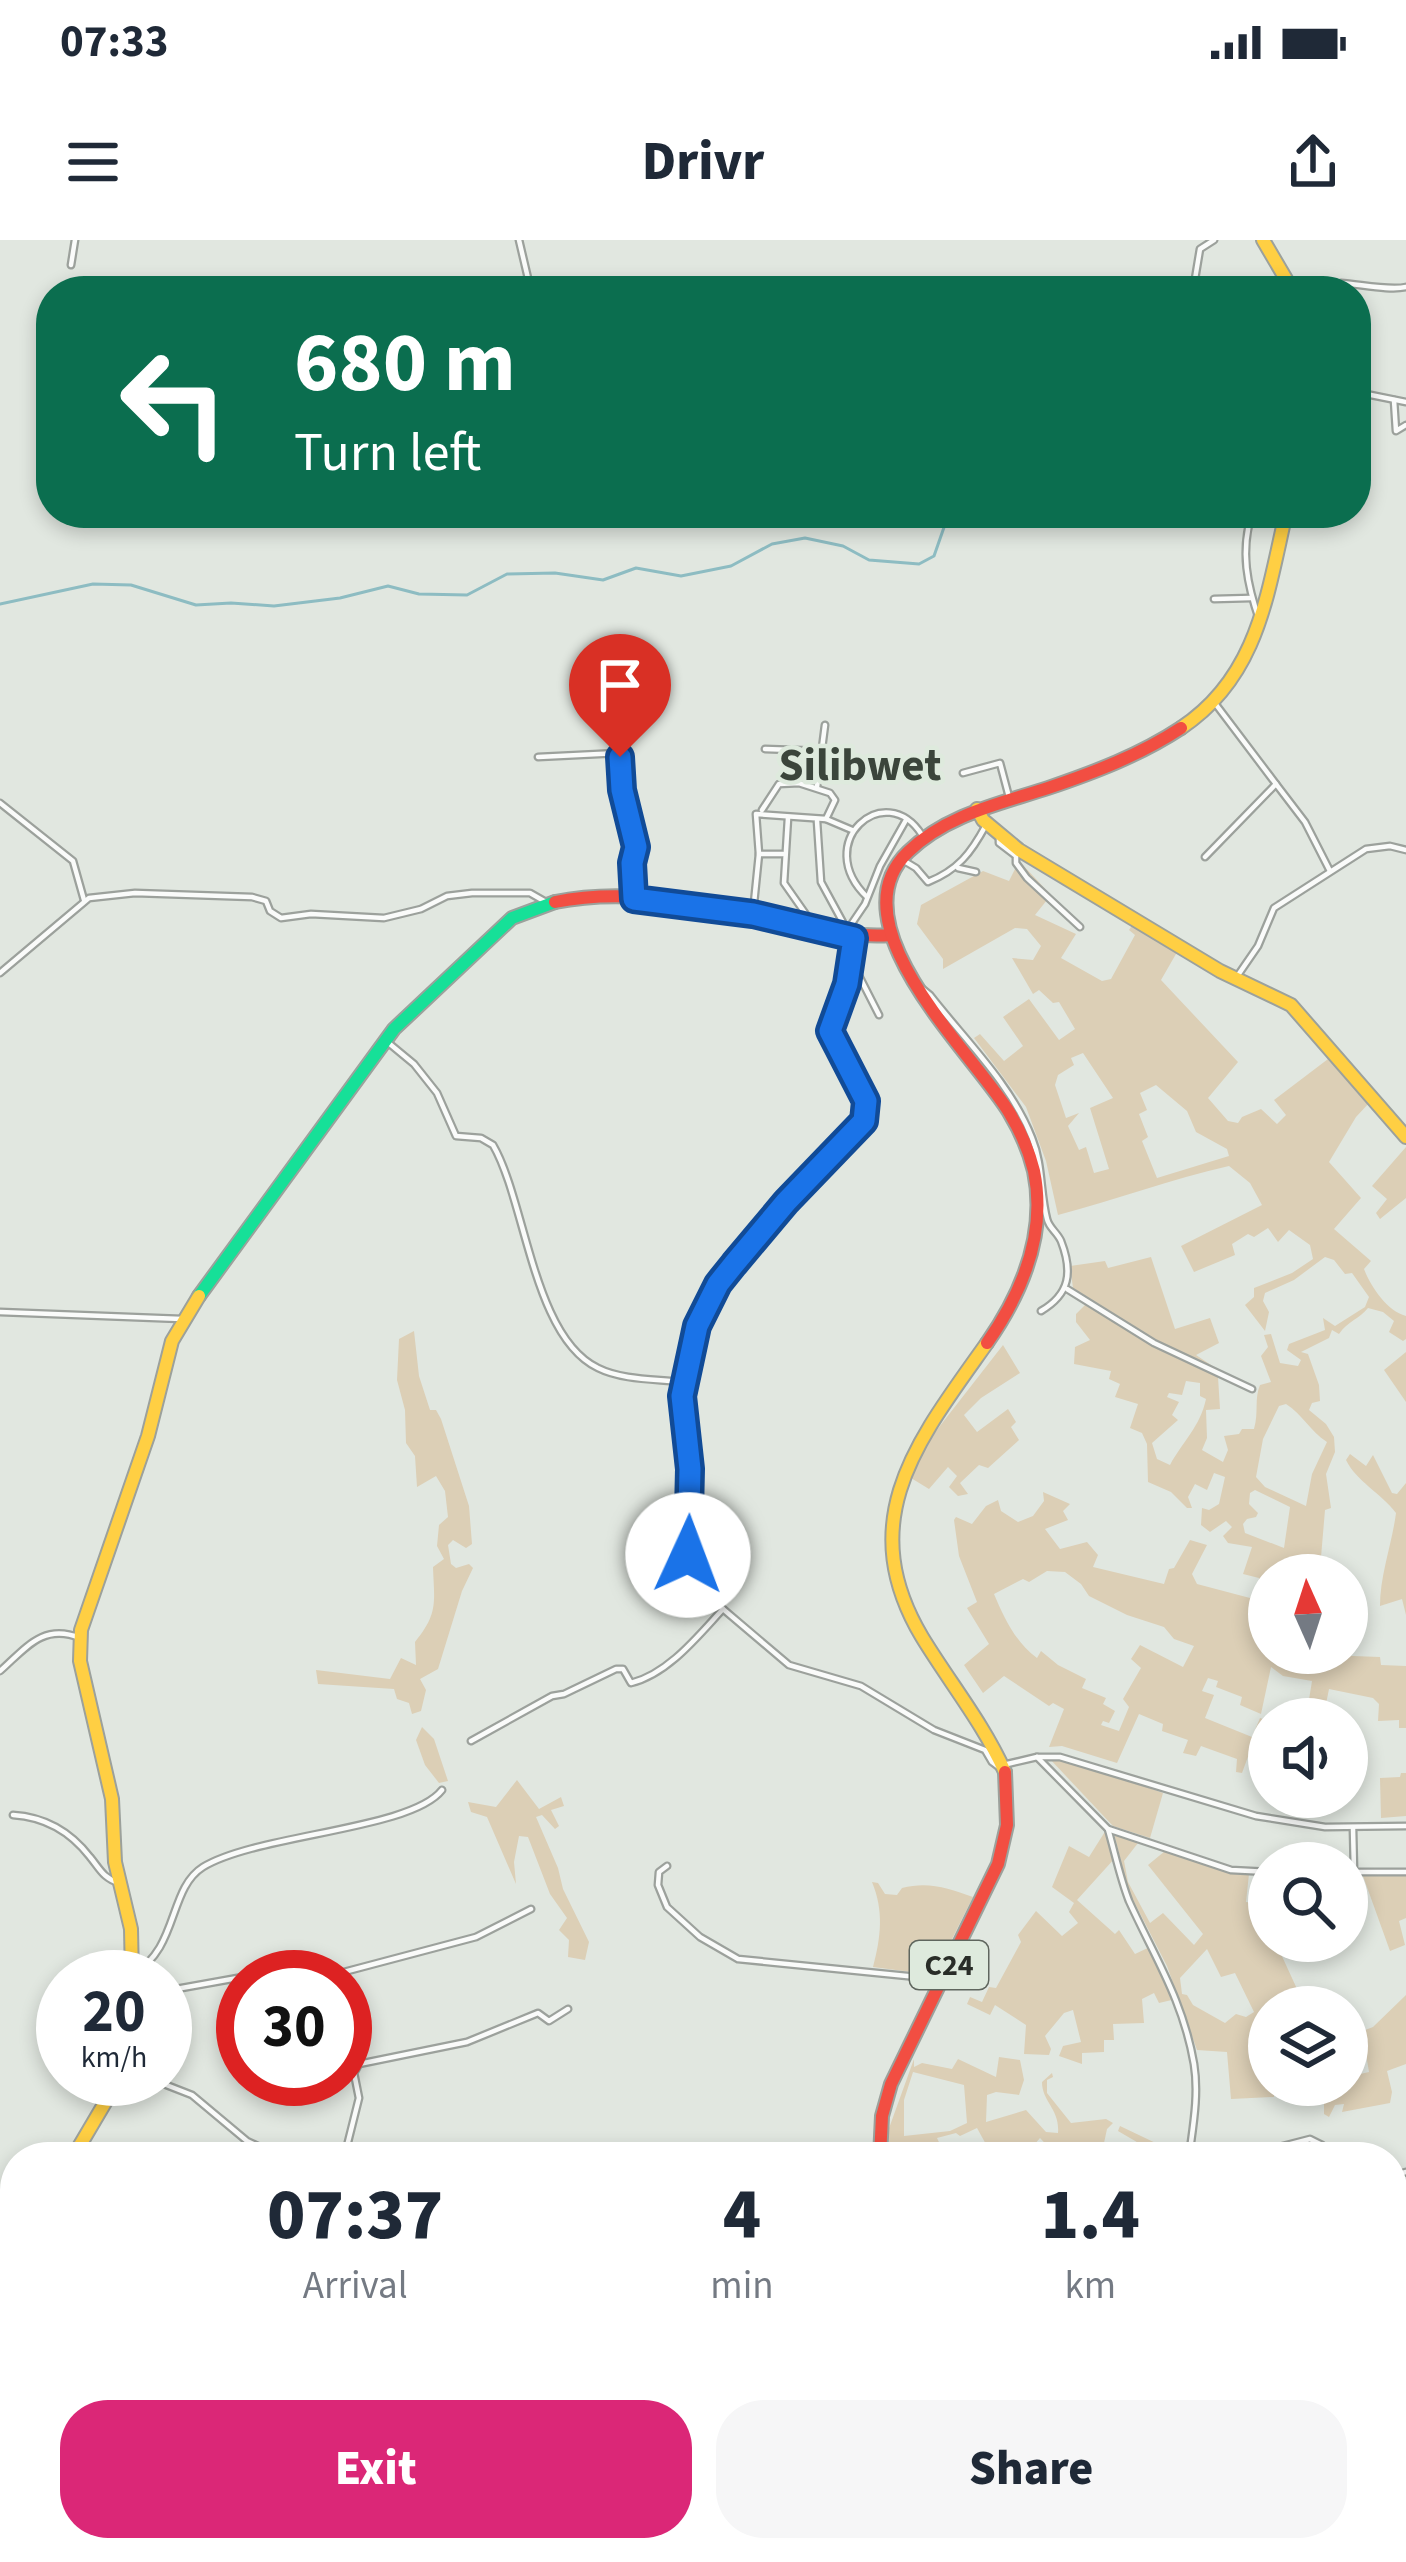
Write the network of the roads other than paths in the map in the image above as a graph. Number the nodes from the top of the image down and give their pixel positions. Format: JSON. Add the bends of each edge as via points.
{"nodes":[{"id":1,"x":75,"y":240,"type":"edge"},
{"id":2,"x":519,"y":240,"type":"edge"},
{"id":3,"x":1214,"y":240,"type":"edge"},
{"id":4,"x":1263,"y":240,"type":"edge"},
{"id":5,"x":71,"y":265,"type":"dead end"},
{"id":6,"x":527,"y":276,"type":"edge"},
{"id":7,"x":1196,"y":276,"type":"edge"},
{"id":8,"x":1284,"y":276,"type":"edge"},
{"id":9,"x":1371,"y":284,"type":"edge"},
{"id":10,"x":1406,"y":287,"type":"edge"},
{"id":11,"x":1371,"y":395,"type":"edge"},
{"id":12,"x":1394,"y":400,"type":"junction"},
{"id":13,"x":1406,"y":402,"type":"edge"},
{"id":14,"x":1406,"y":424,"type":"edge"},
{"id":15,"x":1248,"y":528,"type":"edge"},
{"id":16,"x":1282,"y":528,"type":"edge"},
{"id":17,"x":1252,"y":598,"type":"junction"},
{"id":18,"x":1214,"y":599,"type":"dead end"},
{"id":19,"x":1260,"y":622,"type":"junction"},
{"id":20,"x":1214,"y":703,"type":"junction"},
{"id":21,"x":826,"y":725,"type":"dead end"},
{"id":22,"x":765,"y":749,"type":"dead end"},
{"id":23,"x":823,"y":751,"type":"junction"},
{"id":24,"x":538,"y":757,"type":"dead end"},
{"id":25,"x":963,"y":773,"type":"dead end"},
{"id":26,"x":1276,"y":784,"type":"junction"},
{"id":27,"x":817,"y":787,"type":"junction"},
{"id":28,"x":1010,"y":797,"type":"junction"},
{"id":29,"x":0,"y":803,"type":"edge"},
{"id":30,"x":977,"y":809,"type":"junction"},
{"id":31,"x":762,"y":812,"type":"junction"},
{"id":32,"x":789,"y":816,"type":"junction"},
{"id":33,"x":826,"y":819,"type":"junction"},
{"id":34,"x":907,"y":819,"type":"junction"},
{"id":35,"x":817,"y":821,"type":"junction"},
{"id":36,"x":986,"y":824,"type":"junction"},
{"id":37,"x":852,"y":830,"type":"junction"},
{"id":38,"x":922,"y":835,"type":"junction"},
{"id":39,"x":1000,"y":836,"type":"junction"},
{"id":40,"x":1406,"y":850,"type":"edge"},
{"id":41,"x":759,"y":854,"type":"junction"},
{"id":42,"x":784,"y":855,"type":"junction"},
{"id":43,"x":1205,"y":856,"type":"dead end"},
{"id":44,"x":898,"y":865,"type":"junction"},
{"id":45,"x":958,"y":868,"type":"junction"},
{"id":46,"x":1330,"y":871,"type":"junction"},
{"id":47,"x":976,"y":872,"type":"dead end"},
{"id":48,"x":877,"y":873,"type":"junction"},
{"id":49,"x":867,"y":898,"type":"junction"},
{"id":50,"x":634,"y":899,"type":"junction"},
{"id":51,"x":84,"y":900,"type":"junction"},
{"id":52,"x":544,"y":902,"type":"junction"},
{"id":53,"x":753,"y":914,"type":"junction"},
{"id":54,"x":1080,"y":927,"type":"dead end"},
{"id":55,"x":815,"y":928,"type":"junction"},
{"id":56,"x":848,"y":933,"type":"junction"},
{"id":57,"x":890,"y":935,"type":"junction"},
{"id":58,"x":852,"y":962,"type":"junction"},
{"id":59,"x":0,"y":973,"type":"edge"},
{"id":60,"x":1236,"y":978,"type":"junction"},
{"id":61,"x":879,"y":1015,"type":"dead end"},
{"id":62,"x":385,"y":1040,"type":"junction"},
{"id":63,"x":1406,"y":1137,"type":"edge"},
{"id":64,"x":1043,"y":1226,"type":"junction"},
{"id":65,"x":1067,"y":1289,"type":"junction"},
{"id":66,"x":1041,"y":1311,"type":"dead end"},
{"id":67,"x":0,"y":1312,"type":"edge"},
{"id":68,"x":182,"y":1319,"type":"junction"},
{"id":69,"x":683,"y":1382,"type":"junction"},
{"id":70,"x":1252,"y":1389,"type":"dead end"},
{"id":71,"x":723,"y":1609,"type":"junction"},
{"id":72,"x":80,"y":1638,"type":"junction"},
{"id":73,"x":0,"y":1671,"type":"edge"},
{"id":74,"x":472,"y":1741,"type":"dead end"},
{"id":75,"x":1037,"y":1757,"type":"junction"},
{"id":76,"x":1004,"y":1769,"type":"junction"},
{"id":77,"x":442,"y":1790,"type":"dead end"},
{"id":78,"x":13,"y":1815,"type":"dead end"},
{"id":79,"x":1406,"y":1826,"type":"edge"},
{"id":80,"x":1353,"y":1828,"type":"junction"},
{"id":81,"x":1108,"y":1829,"type":"junction"},
{"id":82,"x":1352,"y":1842,"type":"edge"},
{"id":83,"x":667,"y":1867,"type":"dead end"},
{"id":84,"x":1248,"y":1871,"type":"edge"},
{"id":85,"x":1368,"y":1872,"type":"edge"},
{"id":86,"x":1406,"y":1872,"type":"edge"},
{"id":87,"x":120,"y":1883,"type":"junction"},
{"id":88,"x":531,"y":1909,"type":"dead end"},
{"id":89,"x":131,"y":1950,"type":"edge"},
{"id":90,"x":158,"y":1950,"type":"edge"},
{"id":91,"x":372,"y":1965,"type":"edge"},
{"id":92,"x":942,"y":1980,"type":"junction"},
{"id":93,"x":568,"y":2009,"type":"dead end"},
{"id":94,"x":192,"y":2095,"type":"edge"},
{"id":95,"x":103,"y":2106,"type":"edge"},
{"id":96,"x":82,"y":2142,"type":"edge"},
{"id":97,"x":249,"y":2142,"type":"edge"},
{"id":98,"x":345,"y":2142,"type":"edge"},
{"id":99,"x":881,"y":2142,"type":"edge"},
{"id":100,"x":1192,"y":2142,"type":"edge"}],
"edges":[{"from":1,"to":5,"type":"street"},
{"from":2,"to":6,"type":"street"},
{"from":3,"to":7,"type":"street","via":[[1200,249]]},
{"from":4,"to":8,"type":"street"},
{"from":9,"to":10,"type":"street"},
{"from":11,"to":12,"type":"street"},
{"from":12,"to":13,"type":"street"},
{"from":12,"to":14,"type":"street","via":[[1393,430]]},
{"from":15,"to":17,"type":"street"},
{"from":16,"to":19,"type":"street"},
{"from":17,"to":18,"type":"street"},
{"from":17,"to":19,"type":"street"},
{"from":19,"to":20,"type":"street"},
{"from":20,"to":26,"type":"street"},
{"from":20,"to":28,"type":"street","via":[[1116,763]]},
{"from":21,"to":23,"type":"street"},
{"from":22,"to":23,"type":"street"},
{"from":23,"to":27,"type":"street"},
{"from":24,"to":50,"type":"street","via":[[619,753],[636,847]]},
{"from":25,"to":28,"type":"street","via":[[1000,763]]},
{"from":26,"to":43,"type":"street"},
{"from":26,"to":46,"type":"street"},
{"from":27,"to":31,"type":"street","via":[[779,784]]},
{"from":27,"to":33,"type":"street","via":[[835,800]]},
{"from":28,"to":30,"type":"street"},
{"from":29,"to":51,"type":"street","via":[[73,861]]},
{"from":30,"to":36,"type":"street"},
{"from":30,"to":38,"type":"street"},
{"from":31,"to":32,"type":"street"},
{"from":31,"to":41,"type":"street"},
{"from":32,"to":35,"type":"street"},
{"from":32,"to":42,"type":"street"},
{"from":33,"to":35,"type":"street"},
{"from":33,"to":37,"type":"street"},
{"from":34,"to":37,"type":"street","via":[[877,814]]},
{"from":34,"to":38,"type":"street"},
{"from":34,"to":48,"type":"street"},
{"from":35,"to":56,"type":"street","via":[[820,878]]},
{"from":36,"to":39,"type":"street"},
{"from":36,"to":45,"type":"street"},
{"from":37,"to":49,"type":"street","via":[[847,866]]},
{"from":38,"to":44,"type":"street"},
{"from":39,"to":54,"type":"street","via":[[1023,873]]},
{"from":39,"to":60,"type":"street"},
{"from":40,"to":46,"type":"street","via":[[1376,846]]},
{"from":41,"to":42,"type":"street"},
{"from":41,"to":53,"type":"street"},
{"from":42,"to":55,"type":"street","via":[[784,883]]},
{"from":44,"to":45,"type":"street","via":[[916,868],[928,882]]},
{"from":44,"to":48,"type":"street"},
{"from":44,"to":57,"type":"street","number":"C24","via":[[888,895]]},
{"from":45,"to":47,"type":"street"},
{"from":46,"to":60,"type":"street","via":[[1274,908]]},
{"from":48,"to":49,"type":"street"},
{"from":49,"to":56,"type":"street"},
{"from":50,"to":52,"type":"street"},
{"from":50,"to":53,"type":"street"},
{"from":51,"to":52,"type":"street","via":[[134,893],[252,897],[281,918],[372,919],[457,894],[530,893]]},
{"from":51,"to":59,"type":"street"},
{"from":52,"to":62,"type":"street","via":[[512,918]]},
{"from":53,"to":55,"type":"street"},
{"from":55,"to":56,"type":"street"},
{"from":56,"to":57,"type":"street"},
{"from":56,"to":58,"type":"street"},
{"from":57,"to":64,"type":"street","number":"C24","via":[[913,985],[1016,1124]]},
{"from":58,"to":61,"type":"street"},
{"from":58,"to":69,"type":"street","via":[[830,1031],[866,1101],[864,1121],[718,1284]]},
{"from":60,"to":63,"type":"street","via":[[1291,1006]]},
{"from":62,"to":68,"type":"street"},
{"from":62,"to":69,"type":"street","via":[[436,1093],[456,1136],[493,1145],[536,1277],[586,1361]]},
{"from":64,"to":65,"type":"street","via":[[1061,1242]]},
{"from":64,"to":76,"type":"street","number":"C24","via":[[1011,1309],[904,1467],[890,1534],[903,1600],[985,1723]]},
{"from":65,"to":66,"type":"street"},
{"from":65,"to":70,"type":"street","via":[[1169,1351]]},
{"from":67,"to":68,"type":"street"},
{"from":68,"to":72,"type":"street"},
{"from":69,"to":71,"type":"street","via":[[688,1564]]},
{"from":71,"to":74,"type":"street","via":[[641,1681],[631,1683],[616,1669]]},
{"from":71,"to":76,"type":"street","via":[[789,1665],[861,1687],[985,1750]]},
{"from":72,"to":73,"type":"street","via":[[40,1635]]},
{"from":72,"to":87,"type":"street"},
{"from":75,"to":76,"type":"street"},
{"from":75,"to":80,"type":"street","via":[[1078,1760],[1225,1810]]},
{"from":75,"to":81,"type":"street"},
{"from":76,"to":92,"type":"street","number":"C24","via":[[1007,1825],[998,1864]]},
{"from":77,"to":90,"type":"street","via":[[402,1815],[200,1869]]},
{"from":78,"to":87,"type":"street","via":[[50,1823]]},
{"from":79,"to":80,"type":"street"},
{"from":80,"to":82,"type":"street"},
{"from":81,"to":84,"type":"street"},
{"from":81,"to":100,"type":"street","via":[[1127,1896],[1185,2021],[1195,2076]]},
{"from":83,"to":92,"type":"street","via":[[657,1880],[667,1907],[738,1959]]},
{"from":85,"to":86,"type":"street"},
{"from":87,"to":89,"type":"street"},
{"from":88,"to":91,"type":"street","via":[[476,1937]]},
{"from":92,"to":99,"type":"street","number":"C24","via":[[891,2084]]},
{"from":93,"to":98,"type":"street","via":[[549,2021],[535,2014],[467,2042],[358,2064],[359,2098]]},
{"from":94,"to":97,"type":"street"},
{"from":95,"to":96,"type":"street"}]}
